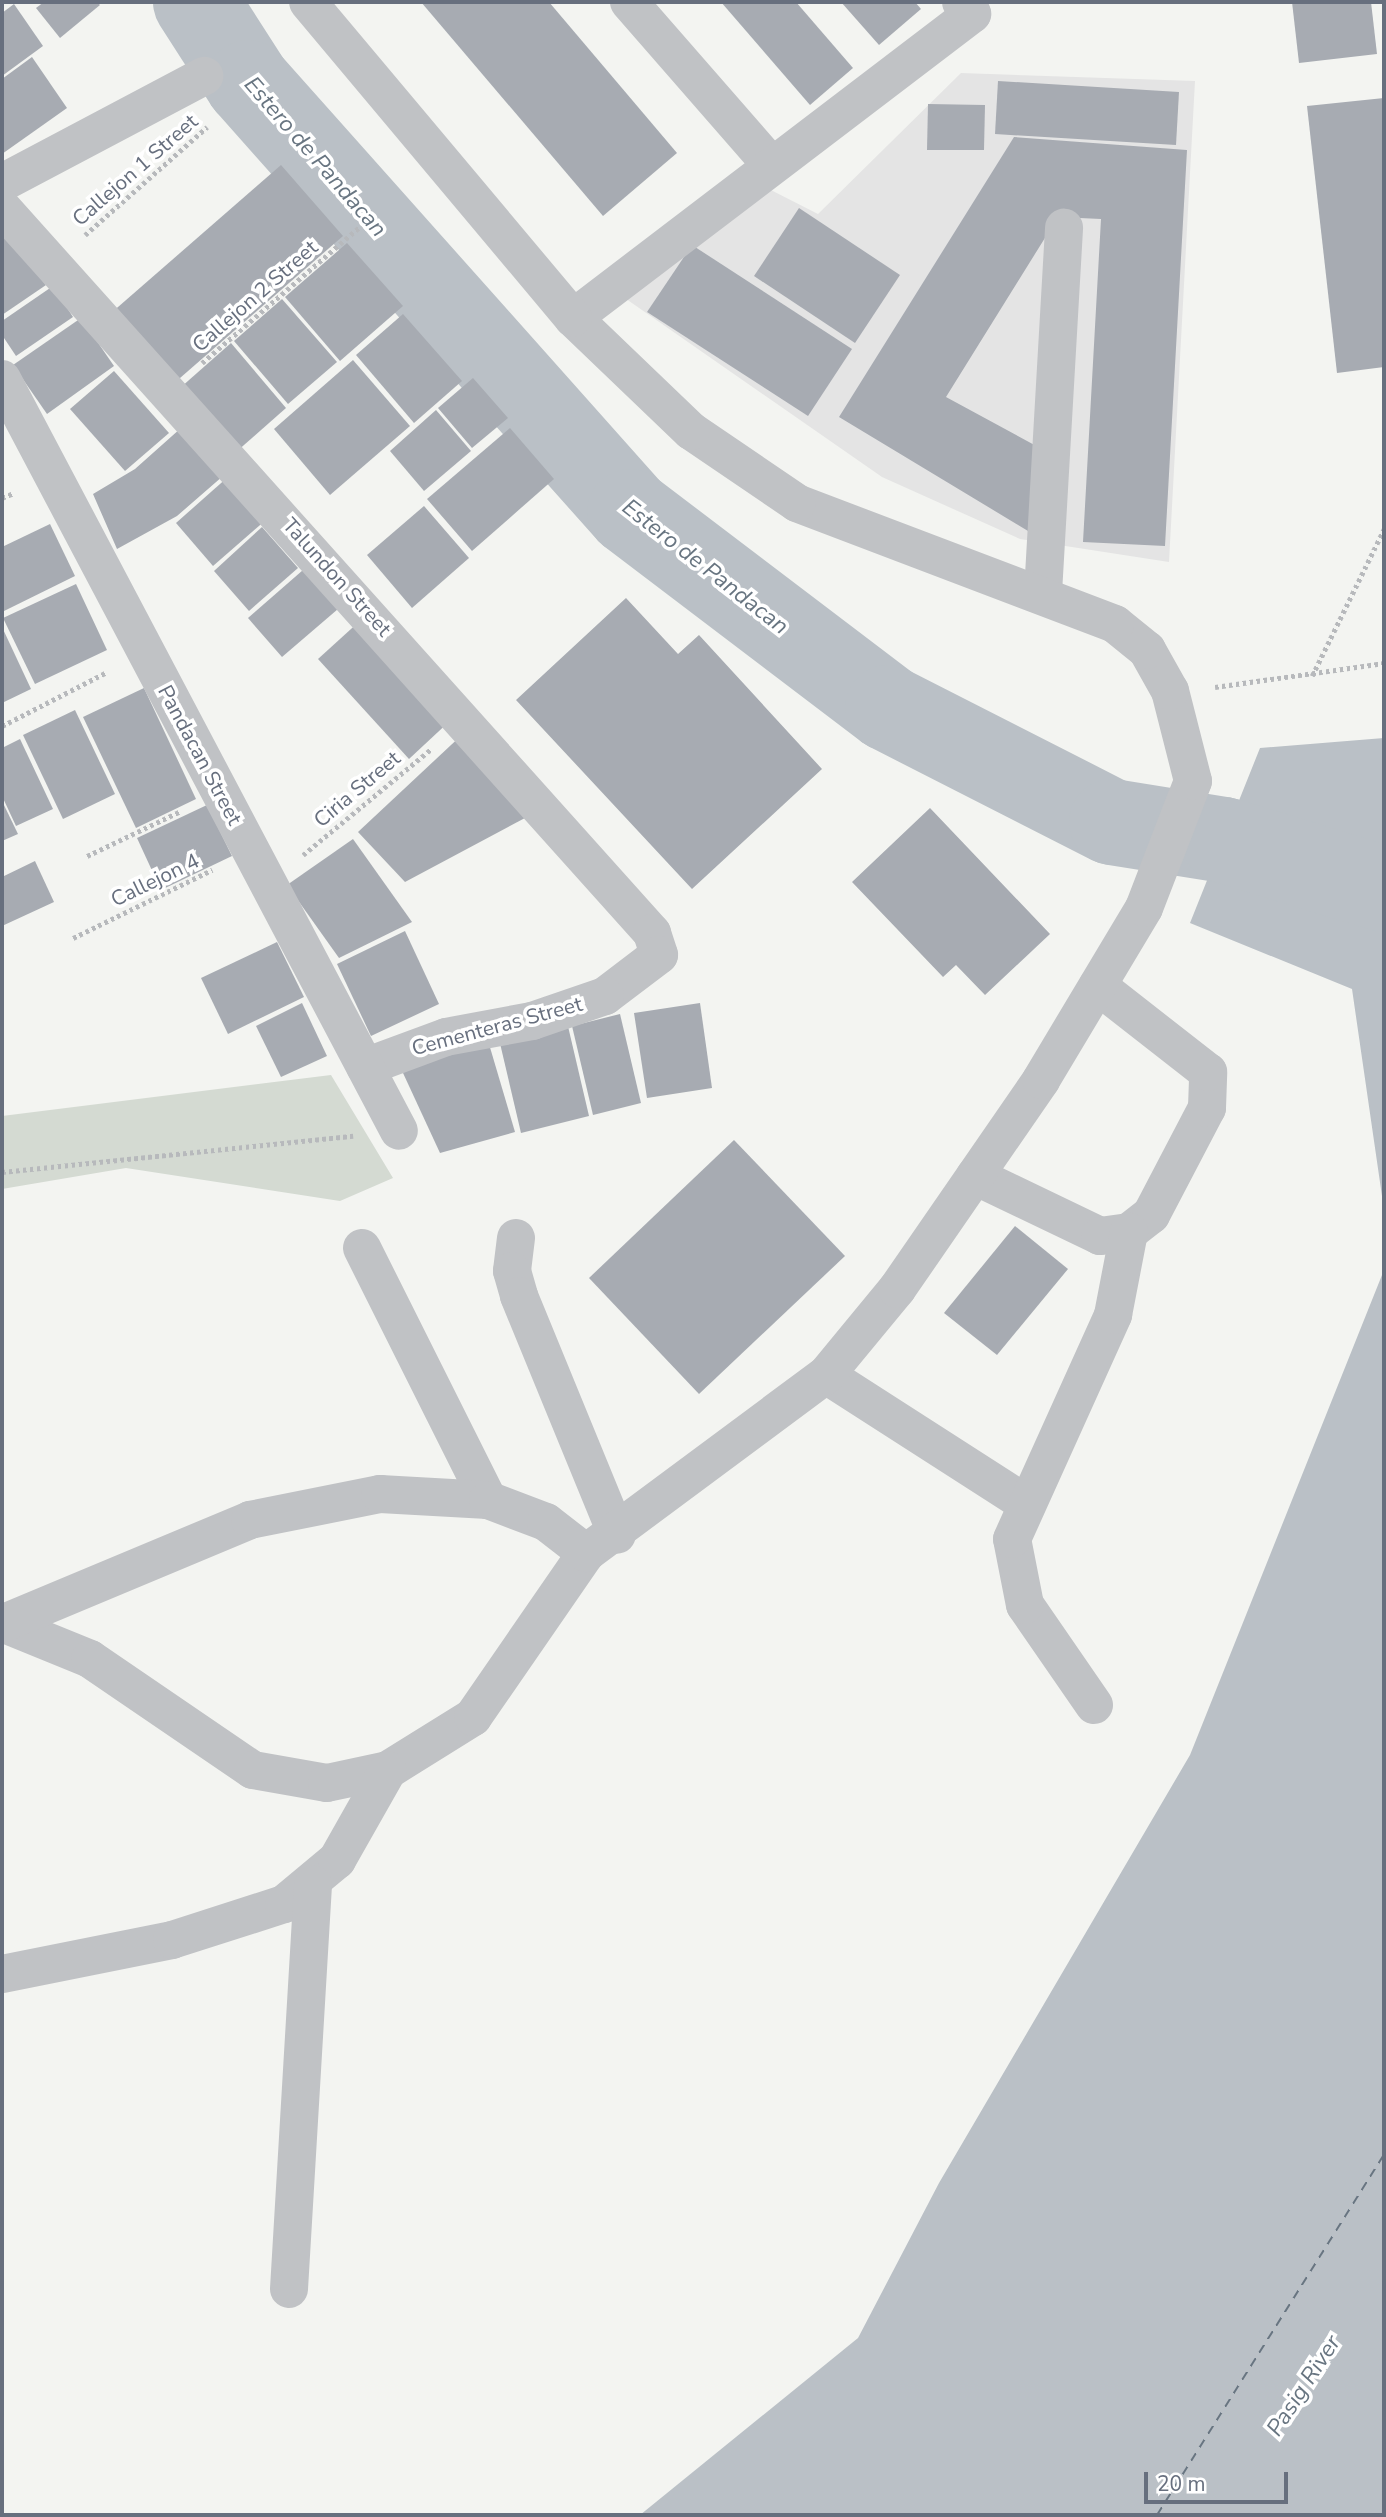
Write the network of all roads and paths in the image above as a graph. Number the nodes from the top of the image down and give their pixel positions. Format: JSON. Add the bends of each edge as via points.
{"nodes":[{"id":1,"x":308,"y":2,"type":"edge"},
{"id":2,"x":629,"y":2,"type":"edge"},
{"id":3,"x":974,"y":6,"type":"edge"},
{"id":4,"x":204,"y":76,"type":"dead end"},
{"id":5,"x":219,"y":117,"type":"dead end"},
{"id":6,"x":771,"y":165,"type":"junction"},
{"id":7,"x":2,"y":183,"type":"edge"},
{"id":8,"x":2,"y":208,"type":"edge"},
{"id":9,"x":363,"y":224,"type":"dead end"},
{"id":10,"x":1065,"y":228,"type":"dead end"},
{"id":11,"x":52,"y":264,"type":"junction"},
{"id":12,"x":573,"y":318,"type":"junction"},
{"id":13,"x":2,"y":379,"type":"edge"},
{"id":14,"x":169,"y":392,"type":"junction"},
{"id":15,"x":1384,"y":529,"type":"edge"},
{"id":16,"x":1043,"y":593,"type":"junction"},
{"id":17,"x":145,"y":652,"type":"junction"},
{"id":18,"x":1384,"y":663,"type":"edge"},
{"id":19,"x":1312,"y":676,"type":"junction"},
{"id":20,"x":1170,"y":691,"type":"junction"},
{"id":21,"x":467,"y":720,"type":"junction"},
{"id":22,"x":2,"y":726,"type":"edge"},
{"id":23,"x":220,"y":792,"type":"junction"},
{"id":24,"x":87,"y":856,"type":"dead end"},
{"id":25,"x":259,"y":867,"type":"junction"},
{"id":26,"x":73,"y":938,"type":"dead end"},
{"id":27,"x":659,"y":955,"type":"joint"},
{"id":28,"x":1098,"y":986,"type":"junction"},
{"id":29,"x":365,"y":1067,"type":"junction"},
{"id":30,"x":399,"y":1131,"type":"joint"},
{"id":31,"x":2,"y":1172,"type":"edge"},
{"id":32,"x":975,"y":1176,"type":"junction"},
{"id":33,"x":1129,"y":1232,"type":"junction"},
{"id":34,"x":516,"y":1238,"type":"dead end"},
{"id":35,"x":362,"y":1248,"type":"dead end"},
{"id":36,"x":826,"y":1375,"type":"junction"},
{"id":37,"x":488,"y":1500,"type":"junction"},
{"id":38,"x":1024,"y":1502,"type":"junction"},
{"id":39,"x":602,"y":1544,"type":"junction"},
{"id":40,"x":3,"y":1623,"type":"edge"},
{"id":41,"x":1094,"y":1705,"type":"dead end"},
{"id":42,"x":388,"y":1770,"type":"junction"},
{"id":43,"x":313,"y":1885,"type":"junction"},
{"id":44,"x":2,"y":1974,"type":"edge"},
{"id":45,"x":289,"y":2289,"type":"dead end"}],
"edges":[{"from":1,"to":12,"type":"street"},
{"from":2,"to":6,"type":"street"},
{"from":3,"to":6,"type":"street"},
{"from":4,"to":7,"type":"street"},
{"from":5,"to":11,"type":"path","name":"Callejon 1 Street"},
{"from":6,"to":12,"type":"street"},
{"from":8,"to":11,"type":"street","name":"Talundon Street"},
{"from":9,"to":14,"type":"path","name":"Callejon 2 Street"},
{"from":10,"to":16,"type":"street"},
{"from":11,"to":14,"type":"street","name":"Talundon Street"},
{"from":12,"to":16,"type":"street","via":[[691,431],[797,503],[913,551]]},
{"from":13,"to":17,"type":"street","name":"Pandacan Street"},
{"from":14,"to":21,"type":"street","name":"Talundon Street"},
{"from":15,"to":19,"type":"path"},
{"from":16,"to":20,"type":"street","via":[[1115,624],[1147,650]]},
{"from":17,"to":22,"type":"path"},
{"from":17,"to":23,"type":"street","name":"Pandacan Street"},
{"from":18,"to":19,"type":"path"},
{"from":19,"to":20,"type":"path"},
{"from":20,"to":28,"type":"street","via":[[1193,780],[1144,908]]},
{"from":21,"to":25,"type":"path","name":"Ciria Street"},
{"from":21,"to":27,"type":"street","name":"Talundon Street","via":[[652,933]]},
{"from":23,"to":24,"type":"path"},
{"from":23,"to":25,"type":"street","name":"Pandacan Street"},
{"from":25,"to":26,"type":"path","name":"Callejon 4"},
{"from":25,"to":29,"type":"street","name":"Pandacan Street"},
{"from":27,"to":29,"type":"street","name":"Cementeras Street","via":[[605,996],[532,1021],[446,1037]]},
{"from":28,"to":32,"type":"street"},
{"from":28,"to":33,"type":"street","via":[[1208,1072],[1207,1108],[1151,1215]]},
{"from":29,"to":30,"type":"street","name":"Pandacan Street"},
{"from":30,"to":31,"type":"path"},
{"from":32,"to":33,"type":"street","via":[[1073,1227],[1100,1236]]},
{"from":32,"to":36,"type":"street","via":[[897,1289]]},
{"from":33,"to":38,"type":"street","via":[[1113,1315]]},
{"from":34,"to":39,"type":"street","via":[[512,1271],[519,1296]]},
{"from":35,"to":37,"type":"street"},
{"from":36,"to":38,"type":"street"},
{"from":36,"to":39,"type":"street"},
{"from":37,"to":39,"type":"street"},
{"from":37,"to":40,"type":"street","via":[[380,1494],[250,1520]]},
{"from":38,"to":41,"type":"street","via":[[1013,1539],[1014,1574],[1025,1605]]},
{"from":39,"to":42,"type":"street","via":[[473,1717]]},
{"from":40,"to":42,"type":"street","via":[[90,1659],[253,1770],[327,1783]]},
{"from":42,"to":43,"type":"street","via":[[337,1860]]},
{"from":43,"to":44,"type":"street","via":[[284,1903],[173,1940]]},
{"from":43,"to":45,"type":"street"}]}
